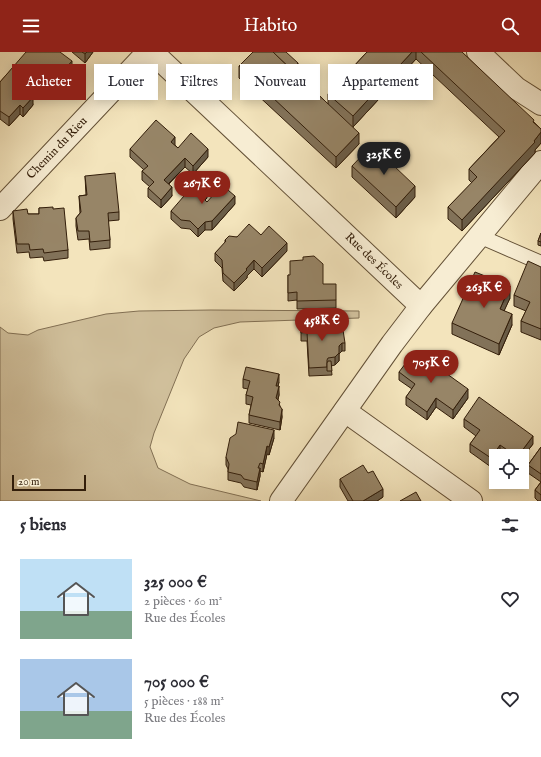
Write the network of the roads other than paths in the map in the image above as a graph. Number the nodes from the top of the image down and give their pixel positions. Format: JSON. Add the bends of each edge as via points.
{"nodes":[{"id":1,"x":148,"y":52,"type":"edge"},
{"id":2,"x":152,"y":52,"type":"edge"},
{"id":3,"x":478,"y":52,"type":"edge"},
{"id":4,"x":541,"y":104,"type":"edge"},
{"id":5,"x":541,"y":162,"type":"edge"},
{"id":6,"x":0,"y":209,"type":"edge"},
{"id":7,"x":479,"y":236,"type":"junction"},
{"id":8,"x":541,"y":263,"type":"edge"},
{"id":9,"x":420,"y":306,"type":"junction"},
{"id":10,"x":345,"y":411,"type":"junction"},
{"id":11,"x":281,"y":501,"type":"edge"},
{"id":12,"x":470,"y":501,"type":"edge"}],
"edges":[{"from":1,"to":6,"type":"street","name":"Chemin du Rieu"},
{"from":2,"to":9,"type":"street","name":"Rue des Écoles"},
{"from":3,"to":4,"type":"street","via":[[516,88]]},
{"from":5,"to":7,"type":"street"},
{"from":7,"to":8,"type":"lane"},
{"from":7,"to":9,"type":"street"},
{"from":9,"to":10,"type":"street"},
{"from":10,"to":11,"type":"street"},
{"from":10,"to":12,"type":"street"}]}
